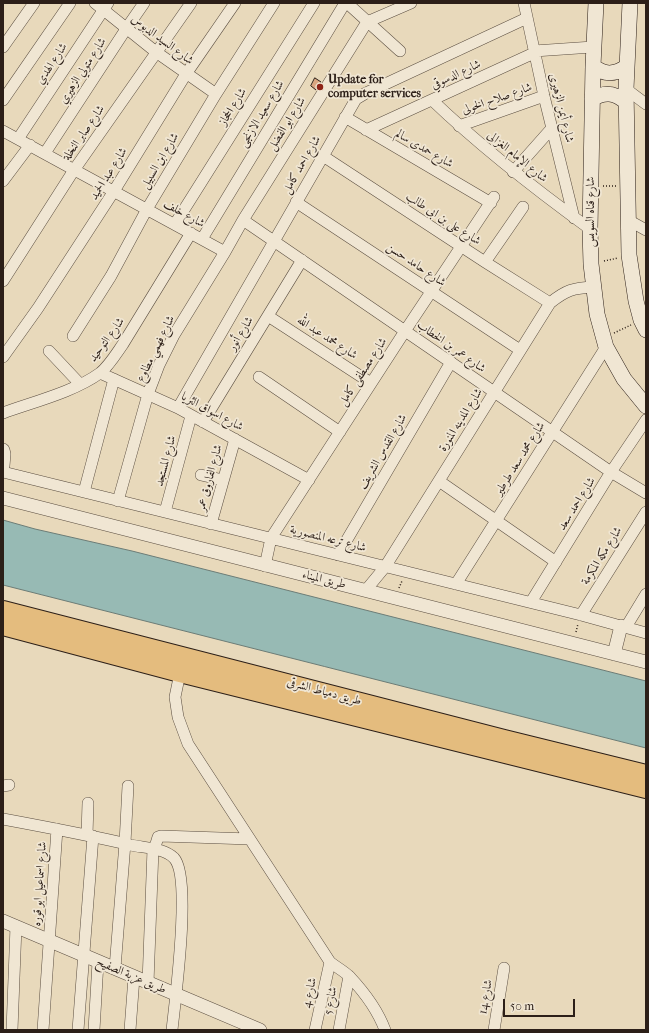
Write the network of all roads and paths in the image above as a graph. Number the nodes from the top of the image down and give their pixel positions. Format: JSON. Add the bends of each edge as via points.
{"nodes":[{"id":1,"x":70,"y":3,"type":"edge"},
{"id":2,"x":144,"y":3,"type":"edge"},
{"id":3,"x":191,"y":3,"type":"edge"},
{"id":4,"x":235,"y":3,"type":"edge"},
{"id":5,"x":274,"y":3,"type":"edge"},
{"id":6,"x":314,"y":3,"type":"edge"},
{"id":7,"x":346,"y":3,"type":"edge"},
{"id":8,"x":411,"y":3,"type":"edge"},
{"id":9,"x":524,"y":3,"type":"edge"},
{"id":10,"x":596,"y":3,"type":"edge"},
{"id":11,"x":630,"y":3,"type":"edge"},
{"id":12,"x":30,"y":4,"type":"edge"},
{"id":13,"x":102,"y":5,"type":"edge"},
{"id":14,"x":527,"y":18,"type":"junction"},
{"id":15,"x":367,"y":22,"type":"junction"},
{"id":16,"x":126,"y":29,"type":"junction"},
{"id":17,"x":3,"y":47,"type":"edge"},
{"id":18,"x":593,"y":47,"type":"junction"},
{"id":19,"x":400,"y":51,"type":"dead end"},
{"id":20,"x":156,"y":52,"type":"junction"},
{"id":21,"x":534,"y":52,"type":"junction"},
{"id":22,"x":593,"y":66,"type":"junction"},
{"id":23,"x":626,"y":67,"type":"junction"},
{"id":24,"x":186,"y":74,"type":"junction"},
{"id":25,"x":216,"y":94,"type":"junction"},
{"id":26,"x":626,"y":95,"type":"junction"},
{"id":27,"x":544,"y":96,"type":"junction"},
{"id":28,"x":592,"y":99,"type":"junction"},
{"id":29,"x":3,"y":100,"type":"edge"},
{"id":30,"x":432,"y":100,"type":"junction"},
{"id":31,"x":646,"y":104,"type":"edge"},
{"id":32,"x":345,"y":117,"type":"junction"},
{"id":33,"x":459,"y":126,"type":"junction"},
{"id":34,"x":552,"y":128,"type":"junction"},
{"id":35,"x":366,"y":130,"type":"junction"},
{"id":36,"x":3,"y":131,"type":"edge"},
{"id":37,"x":18,"y":139,"type":"junction"},
{"id":38,"x":30,"y":145,"type":"junction"},
{"id":39,"x":45,"y":153,"type":"junction"},
{"id":40,"x":323,"y":156,"type":"junction"},
{"id":41,"x":74,"y":170,"type":"junction"},
{"id":42,"x":513,"y":172,"type":"junction"},
{"id":43,"x":3,"y":181,"type":"edge"},
{"id":44,"x":628,"y":186,"type":"junction"},
{"id":45,"x":590,"y":187,"type":"junction"},
{"id":46,"x":114,"y":191,"type":"junction"},
{"id":47,"x":492,"y":200,"type":"joint"},
{"id":48,"x":296,"y":202,"type":"junction"},
{"id":49,"x":523,"y":207,"type":"dead end"},
{"id":50,"x":147,"y":209,"type":"junction"},
{"id":51,"x":574,"y":218,"type":"junction"},
{"id":52,"x":243,"y":220,"type":"junction"},
{"id":53,"x":628,"y":220,"type":"junction"},
{"id":54,"x":175,"y":224,"type":"junction"},
{"id":55,"x":590,"y":229,"type":"junction"},
{"id":56,"x":646,"y":230,"type":"edge"},
{"id":57,"x":190,"y":233,"type":"junction"},
{"id":58,"x":202,"y":239,"type":"junction"},
{"id":59,"x":274,"y":241,"type":"junction"},
{"id":60,"x":461,"y":247,"type":"junction"},
{"id":61,"x":225,"y":252,"type":"junction"},
{"id":62,"x":629,"y":255,"type":"junction"},
{"id":63,"x":302,"y":260,"type":"junction"},
{"id":64,"x":485,"y":262,"type":"junction"},
{"id":65,"x":591,"y":264,"type":"junction"},
{"id":66,"x":3,"y":281,"type":"edge"},
{"id":67,"x":594,"y":287,"type":"junction"},
{"id":68,"x":432,"y":291,"type":"junction"},
{"id":69,"x":550,"y":303,"type":"junction"},
{"id":70,"x":268,"y":316,"type":"junction"},
{"id":71,"x":644,"y":325,"type":"edge"},
{"id":72,"x":405,"y":331,"type":"junction"},
{"id":73,"x":73,"y":336,"type":"dead end"},
{"id":74,"x":605,"y":343,"type":"junction"},
{"id":75,"x":520,"y":350,"type":"junction"},
{"id":76,"x":49,"y":351,"type":"dead end"},
{"id":77,"x":3,"y":358,"type":"edge"},
{"id":78,"x":451,"y":362,"type":"junction"},
{"id":79,"x":100,"y":373,"type":"junction"},
{"id":80,"x":259,"y":378,"type":"dead end"},
{"id":81,"x":114,"y":379,"type":"junction"},
{"id":82,"x":372,"y":383,"type":"junction"},
{"id":83,"x":80,"y":384,"type":"junction"},
{"id":84,"x":494,"y":392,"type":"junction"},
{"id":85,"x":148,"y":394,"type":"junction"},
{"id":86,"x":646,"y":406,"type":"edge"},
{"id":87,"x":178,"y":408,"type":"junction"},
{"id":88,"x":3,"y":413,"type":"edge"},
{"id":89,"x":191,"y":416,"type":"junction"},
{"id":90,"x":646,"y":420,"type":"edge"},
{"id":91,"x":203,"y":422,"type":"junction"},
{"id":92,"x":340,"y":432,"type":"junction"},
{"id":93,"x":552,"y":432,"type":"junction"},
{"id":94,"x":235,"y":439,"type":"junction"},
{"id":95,"x":3,"y":450,"type":"edge"},
{"id":96,"x":3,"y":466,"type":"edge"},
{"id":97,"x":3,"y":472,"type":"edge"},
{"id":98,"x":611,"y":472,"type":"junction"},
{"id":99,"x":201,"y":475,"type":"dead end"},
{"id":100,"x":223,"y":480,"type":"junction"},
{"id":101,"x":309,"y":480,"type":"junction"},
{"id":102,"x":439,"y":480,"type":"junction"},
{"id":103,"x":84,"y":492,"type":"junction"},
{"id":104,"x":646,"y":493,"type":"edge"},
{"id":105,"x":3,"y":498,"type":"edge"},
{"id":106,"x":118,"y":501,"type":"junction"},
{"id":107,"x":166,"y":512,"type":"junction"},
{"id":108,"x":646,"y":512,"type":"edge"},
{"id":109,"x":496,"y":520,"type":"junction"},
{"id":110,"x":211,"y":524,"type":"junction"},
{"id":111,"x":271,"y":538,"type":"junction"},
{"id":112,"x":338,"y":555,"type":"junction"},
{"id":113,"x":556,"y":562,"type":"junction"},
{"id":114,"x":265,"y":566,"type":"junction"},
{"id":115,"x":385,"y":566,"type":"junction"},
{"id":116,"x":405,"y":571,"type":"junction"},
{"id":117,"x":456,"y":584,"type":"junction"},
{"id":118,"x":366,"y":590,"type":"junction"},
{"id":119,"x":646,"y":594,"type":"edge"},
{"id":120,"x":396,"y":598,"type":"junction"},
{"id":121,"x":531,"y":602,"type":"junction"},
{"id":122,"x":3,"y":610,"type":"edge"},
{"id":123,"x":581,"y":615,"type":"junction"},
{"id":124,"x":3,"y":626,"type":"edge"},
{"id":125,"x":624,"y":627,"type":"junction"},
{"id":126,"x":646,"y":633,"type":"edge"},
{"id":127,"x":572,"y":643,"type":"junction"},
{"id":128,"x":614,"y":654,"type":"junction"},
{"id":129,"x":646,"y":662,"type":"edge"},
{"id":130,"x":180,"y":673,"type":"junction"},
{"id":131,"x":502,"y":746,"type":"junction"},
{"id":132,"x":646,"y":774,"type":"edge"},
{"id":133,"x":128,"y":786,"type":"dead end"},
{"id":134,"x":646,"y":789,"type":"edge"},
{"id":135,"x":88,"y":803,"type":"dead end"},
{"id":136,"x":3,"y":819,"type":"edge"},
{"id":137,"x":57,"y":829,"type":"junction"},
{"id":138,"x":90,"y":835,"type":"junction"},
{"id":139,"x":250,"y":839,"type":"junction"},
{"id":140,"x":125,"y":843,"type":"junction"},
{"id":141,"x":153,"y":849,"type":"junction"},
{"id":142,"x":3,"y":921,"type":"edge"},
{"id":143,"x":16,"y":926,"type":"junction"},
{"id":144,"x":49,"y":940,"type":"junction"},
{"id":145,"x":83,"y":955,"type":"junction"},
{"id":146,"x":98,"y":962,"type":"junction"},
{"id":147,"x":330,"y":962,"type":"junction"},
{"id":148,"x":115,"y":968,"type":"junction"},
{"id":149,"x":504,"y":968,"type":"dead end"},
{"id":150,"x":349,"y":976,"type":"junction"},
{"id":151,"x":134,"y":977,"type":"junction"},
{"id":152,"x":148,"y":982,"type":"junction"},
{"id":153,"x":176,"y":994,"type":"junction"},
{"id":154,"x":12,"y":1030,"type":"edge"},
{"id":155,"x":43,"y":1030,"type":"edge"},
{"id":156,"x":78,"y":1030,"type":"edge"},
{"id":157,"x":94,"y":1030,"type":"edge"},
{"id":158,"x":130,"y":1030,"type":"edge"},
{"id":159,"x":172,"y":1030,"type":"edge"},
{"id":160,"x":260,"y":1030,"type":"edge"},
{"id":161,"x":315,"y":1030,"type":"edge"},
{"id":162,"x":339,"y":1030,"type":"edge"},
{"id":163,"x":385,"y":1030,"type":"edge"},
{"id":164,"x":494,"y":1030,"type":"edge"}],
"edges":[{"from":1,"to":29,"type":"street"},
{"from":2,"to":16,"type":"street","name":"شارع متولي الزهيري"},
{"from":3,"to":20,"type":"street","name":"شارع صابر النخلة"},
{"from":4,"to":24,"type":"street","name":"شارع عبد الحميد"},
{"from":5,"to":25,"type":"street","name":"شارع ابن السبيل"},
{"from":6,"to":54,"type":"street","name":"شارع الحجاز"},
{"from":7,"to":15,"type":"street"},
{"from":7,"to":58,"type":"street","name":"شارع سعيد الازنجى"},
{"from":8,"to":15,"type":"street"},
{"from":9,"to":14,"type":"street","name":"شارع أيمن الزهيرى"},
{"from":10,"to":18,"type":"main road","name":"شارع قناه السويس"},
{"from":11,"to":23,"type":"main road"},
{"from":12,"to":17,"type":"street"},
{"from":13,"to":16,"type":"street","name":"شارع السيد الدبوس"},
{"from":13,"to":37,"type":"street","name":"شارع الهدي"},
{"from":14,"to":21,"type":"street","name":"شارع أيمن الزهيرى"},
{"from":14,"to":32,"type":"street","name":"شارع احمد كامل","via":[[366,93],[356,99]]},
{"from":15,"to":19,"type":"street"},
{"from":15,"to":52,"type":"street","name":"شارع ابو الفضل"},
{"from":16,"to":20,"type":"street","name":"شارع السيد الدبوس"},
{"from":16,"to":39,"type":"street","name":"شارع متولي الزهيري"},
{"from":18,"to":21,"type":"street"},
{"from":18,"to":22,"type":"main road","name":"شارع قناه السويس"},
{"from":20,"to":24,"type":"street","name":"شارع السيد الدبوس"},
{"from":20,"to":41,"type":"street","name":"شارع صابر النخلة"},
{"from":21,"to":27,"type":"street","name":"شارع أيمن الزهيرى"},
{"from":21,"to":30,"type":"street","name":"شارع الدسوقي"},
{"from":22,"to":23,"type":"main road","via":[[606,73],[620,71]]},
{"from":22,"to":28,"type":"main road","name":"شارع قناه السويس"},
{"from":23,"to":26,"type":"main road"},
{"from":24,"to":25,"type":"street","name":"شارع السيد الدبوس"},
{"from":24,"to":46,"type":"street","name":"شارع عبد الحميد"},
{"from":25,"to":50,"type":"street","name":"شارع ابن السبيل"},
{"from":26,"to":28,"type":"main road","via":[[606,93]]},
{"from":26,"to":31,"type":"street"},
{"from":26,"to":44,"type":"main road"},
{"from":27,"to":33,"type":"street","name":"شارع صلاح الخولى"},
{"from":27,"to":34,"type":"street","name":"شارع أيمن الزهيرى"},
{"from":28,"to":45,"type":"main road","name":"شارع قناه السويس"},
{"from":30,"to":33,"type":"street","name":"شارع الإمام الغزالى"},
{"from":30,"to":35,"type":"street","name":"شارع الدسوقي"},
{"from":32,"to":35,"type":"street","name":"شارع حمدى سالم"},
{"from":32,"to":40,"type":"street","name":"شارع احمد كامل"},
{"from":33,"to":42,"type":"street","name":"شارع الإمام الغزالى"},
{"from":34,"to":42,"type":"street"},
{"from":34,"to":51,"type":"street","name":"شارع أيمن الزهيرى"},
{"from":35,"to":47,"type":"street","name":"شارع حمدى سالم"},
{"from":36,"to":37,"type":"street","name":"شارع خلف"},
{"from":37,"to":38,"type":"street","name":"شارع خلف"},
{"from":38,"to":39,"type":"street","name":"شارع خلف"},
{"from":38,"to":43,"type":"street"},
{"from":39,"to":41,"type":"street","name":"شارع خلف"},
{"from":40,"to":48,"type":"street","name":"شارع احمد كامل"},
{"from":40,"to":60,"type":"street","name":"شارع على بن ابى طالب"},
{"from":41,"to":46,"type":"street","name":"شارع خلف"},
{"from":41,"to":66,"type":"street","name":"شارع صابر النخلة"},
{"from":42,"to":51,"type":"street","name":"شارع الإمام الغزالى"},
{"from":44,"to":45,"type":"path"},
{"from":44,"to":53,"type":"main road"},
{"from":45,"to":55,"type":"main road","name":"شارع قناه السويس"},
{"from":46,"to":50,"type":"street","name":"شارع خلف"},
{"from":46,"to":77,"type":"street","name":"شارع عبد الحميد"},
{"from":47,"to":60,"type":"street","name":"شارع مصطفى كامل"},
{"from":48,"to":59,"type":"street","name":"شارع احمد كامل"},
{"from":48,"to":68,"type":"street","name":"شارع حامد حسن"},
{"from":49,"to":64,"type":"street"},
{"from":50,"to":54,"type":"street","name":"شارع خلف"},
{"from":50,"to":73,"type":"street","name":"شارع ابن السبيل","via":[[111,276]]},
{"from":51,"to":55,"type":"street","name":"شارع الإمام الغزالى"},
{"from":52,"to":59,"type":"street","name":"شارع عمر بن الخطاب"},
{"from":52,"to":61,"type":"street","name":"شارع فهمي مطاوع"},
{"from":53,"to":56,"type":"street"},
{"from":53,"to":62,"type":"main road"},
{"from":54,"to":57,"type":"street","name":"شارع خلف"},
{"from":55,"to":65,"type":"main road","name":"شارع قناه السويس"},
{"from":57,"to":58,"type":"street","name":"شارع خلف"},
{"from":57,"to":79,"type":"street","name":"شارع التوحيد","via":[[122,344]]},
{"from":58,"to":61,"type":"street","name":"شارع خلف"},
{"from":59,"to":63,"type":"street","name":"شارع عمر بن الخطاب"},
{"from":59,"to":87,"type":"street","name":"شارع احمد كامل"},
{"from":60,"to":64,"type":"street","name":"شارع على بن ابى طالب"},
{"from":60,"to":68,"type":"street","name":"شارع مصطفى كامل"},
{"from":61,"to":85,"type":"street","name":"شارع فهمي مطاوع","via":[[174,336]]},
{"from":62,"to":65,"type":"path"},
{"from":62,"to":71,"type":"main road","via":[[634,289]]},
{"from":63,"to":70,"type":"street","name":"شارع أنور"},
{"from":63,"to":72,"type":"street","name":"شارع عمر بن الخطاب"},
{"from":64,"to":69,"type":"street","name":"شارع على بن ابى طالب"},
{"from":65,"to":67,"type":"main road","name":"شارع قناه السويس"},
{"from":67,"to":69,"type":"street","name":"شارع المدينه المنورة","via":[[578,287],[563,293]]},
{"from":67,"to":74,"type":"main road","name":"شارع قناه السويس","via":[[597,314]]},
{"from":68,"to":72,"type":"street","name":"شارع مصطفى كامل"},
{"from":68,"to":75,"type":"street","name":"شارع حامد حسن"},
{"from":69,"to":75,"type":"street","name":"شارع المدينه المنورة"},
{"from":70,"to":82,"type":"street","name":"شارع محمد عبد الله"},
{"from":70,"to":91,"type":"street","name":"شارع أنور"},
{"from":71,"to":74,"type":"path"},
{"from":72,"to":78,"type":"street","name":"شارع عمر بن الخطاب"},
{"from":72,"to":82,"type":"street","name":"شارع مصطفى كامل"},
{"from":74,"to":86,"type":"main road","name":"شارع قناه السويس","via":[[624,380]]},
{"from":74,"to":93,"type":"street","name":"شارع محمد سعد طرطير"},
{"from":75,"to":84,"type":"street","name":"شارع المدينه المنورة"},
{"from":76,"to":83,"type":"street"},
{"from":78,"to":84,"type":"street","name":"شارع عمر بن الخطاب"},
{"from":78,"to":112,"type":"street","name":"شارع القدس الشريف"},
{"from":79,"to":81,"type":"street","name":"شارع اسواق الثريا"},
{"from":79,"to":83,"type":"street","name":"شارع التوحيد"},
{"from":80,"to":92,"type":"street"},
{"from":81,"to":85,"type":"street","name":"شارع اسواق الثريا"},
{"from":81,"to":103,"type":"street"},
{"from":82,"to":92,"type":"street","name":"شارع مصطفى كامل"},
{"from":83,"to":88,"type":"street","name":"شارع التوحيد"},
{"from":84,"to":93,"type":"street","name":"شارع عمر بن الخطاب"},
{"from":84,"to":102,"type":"street","name":"شارع المدينه المنورة"},
{"from":85,"to":87,"type":"street","name":"شارع اسواق الثريا"},
{"from":85,"to":106,"type":"street","name":"شارع فهمي مطاوع"},
{"from":87,"to":89,"type":"street","name":"شارع اسواق الثريا"},
{"from":89,"to":91,"type":"street","name":"شارع اسواق الثريا"},
{"from":89,"to":107,"type":"street","name":"شارع المستجد"},
{"from":90,"to":98,"type":"street","name":"شارع احمد سعد"},
{"from":91,"to":94,"type":"street","name":"شارع اسواق الثريا"},
{"from":92,"to":101,"type":"street","name":"شارع مصطفى كامل"},
{"from":93,"to":98,"type":"street","name":"شارع عمر بن الخطاب"},
{"from":93,"to":109,"type":"street","name":"شارع محمد سعد طرطير"},
{"from":94,"to":100,"type":"street","name":"شارع الفاروق عمر"},
{"from":94,"to":101,"type":"street","name":"شارع اسواق الثريا"},
{"from":95,"to":96,"type":"street"},
{"from":97,"to":103,"type":"street","name":"شارع ترعه المنصورية"},
{"from":98,"to":104,"type":"street","name":"شارع عمر بن الخطاب"},
{"from":98,"to":113,"type":"street","name":"شارع احمد سعد"},
{"from":99,"to":100,"type":"street"},
{"from":100,"to":110,"type":"street","name":"شارع الفاروق عمر"},
{"from":101,"to":111,"type":"street","name":"شارع مصطفى كامل"},
{"from":102,"to":109,"type":"street"},
{"from":102,"to":115,"type":"street","name":"شارع المدينه المنورة"},
{"from":103,"to":106,"type":"street","name":"شارع ترعه المنصورية"},
{"from":105,"to":114,"type":"street","name":"طريق الميناء"},
{"from":106,"to":107,"type":"street","name":"شارع ترعه المنصورية"},
{"from":107,"to":110,"type":"street","name":"شارع ترعه المنصورية"},
{"from":108,"to":123,"type":"street","name":"شارع مكه المكرمة"},
{"from":109,"to":113,"type":"street"},
{"from":109,"to":117,"type":"street","name":"شارع محمد سعد طرطير"},
{"from":110,"to":111,"type":"street","name":"شارع ترعه المنصورية"},
{"from":111,"to":112,"type":"street","name":"شارع ترعه المنصورية"},
{"from":111,"to":114,"type":"street","name":"شارع مصطفى كامل"},
{"from":112,"to":115,"type":"street","name":"شارع ترعه المنصورية"},
{"from":113,"to":121,"type":"street","name":"شارع احمد سعد"},
{"from":114,"to":118,"type":"street","name":"طريق الميناء"},
{"from":115,"to":116,"type":"street","name":"شارع ترعه المنصورية"},
{"from":115,"to":118,"type":"street","name":"شارع المدينه المنورة"},
{"from":116,"to":117,"type":"street","name":"شارع ترعه المنصورية"},
{"from":116,"to":120,"type":"path"},
{"from":117,"to":121,"type":"street","name":"شارع ترعه المنصورية"},
{"from":118,"to":120,"type":"street","name":"طريق الميناء"},
{"from":119,"to":125,"type":"street"},
{"from":120,"to":127,"type":"street","name":"طريق الميناء"},
{"from":121,"to":123,"type":"street","name":"شارع ترعه المنصورية"},
{"from":122,"to":131,"type":"highway","name":"طريق دمياط الشرقى"},
{"from":123,"to":125,"type":"street","name":"شارع ترعه المنصورية"},
{"from":123,"to":127,"type":"path"},
{"from":124,"to":130,"type":"highway","name":"طريق دمياط الشرقى"},
{"from":125,"to":126,"type":"street","name":"شارع ترعه المنصورية"},
{"from":125,"to":128,"type":"street"},
{"from":127,"to":128,"type":"street","name":"طريق الميناء"},
{"from":128,"to":129,"type":"street","name":"طريق الميناء"},
{"from":130,"to":131,"type":"highway","name":"طريق دمياط الشرقى"},
{"from":130,"to":139,"type":"street","via":[[175,697],[178,717],[188,744]]},
{"from":131,"to":132,"type":"highway","name":"طريق دمياط الشرقى"},
{"from":131,"to":134,"type":"highway","name":"طريق دمياط الشرقى"},
{"from":133,"to":140,"type":"street"},
{"from":135,"to":138,"type":"street"},
{"from":136,"to":137,"type":"street"},
{"from":137,"to":138,"type":"street"},
{"from":137,"to":144,"type":"street","name":"شارع اسماعيل ابو قوره"},
{"from":138,"to":140,"type":"street"},
{"from":138,"to":145,"type":"street"},
{"from":139,"to":141,"type":"street","via":[[160,836]]},
{"from":139,"to":147,"type":"street"},
{"from":140,"to":141,"type":"street"},
{"from":140,"to":148,"type":"street"},
{"from":141,"to":152,"type":"street"},
{"from":141,"to":153,"type":"street","via":[[174,858],[181,875],[183,907]]},
{"from":142,"to":143,"type":"street","name":"طريق عزبة الصفيح"},
{"from":143,"to":144,"type":"street","name":"طريق عزبة الصفيح"},
{"from":143,"to":154,"type":"street"},
{"from":144,"to":145,"type":"street","name":"طريق عزبة الصفيح"},
{"from":144,"to":155,"type":"street","name":"شارع اسماعيل ابو قوره"},
{"from":145,"to":146,"type":"street","name":"طريق عزبة الصفيح"},
{"from":145,"to":156,"type":"street"},
{"from":146,"to":148,"type":"street","name":"طريق عزبة الصفيح"},
{"from":146,"to":157,"type":"street"},
{"from":147,"to":150,"type":"street"},
{"from":147,"to":161,"type":"street","name":"شارع 4"},
{"from":148,"to":151,"type":"street","name":"طريق عزبة الصفيح"},
{"from":149,"to":164,"type":"street","name":"شارع 14"},
{"from":150,"to":162,"type":"street","name":"شارع 5"},
{"from":150,"to":163,"type":"street","via":[[381,1019]]},
{"from":151,"to":152,"type":"street","name":"طريق عزبة الصفيح"},
{"from":151,"to":158,"type":"street"},
{"from":152,"to":153,"type":"street","name":"طريق عزبة الصفيح"},
{"from":153,"to":159,"type":"street"},
{"from":153,"to":160,"type":"street","name":"طريق عزبة الصفيح"}]}
